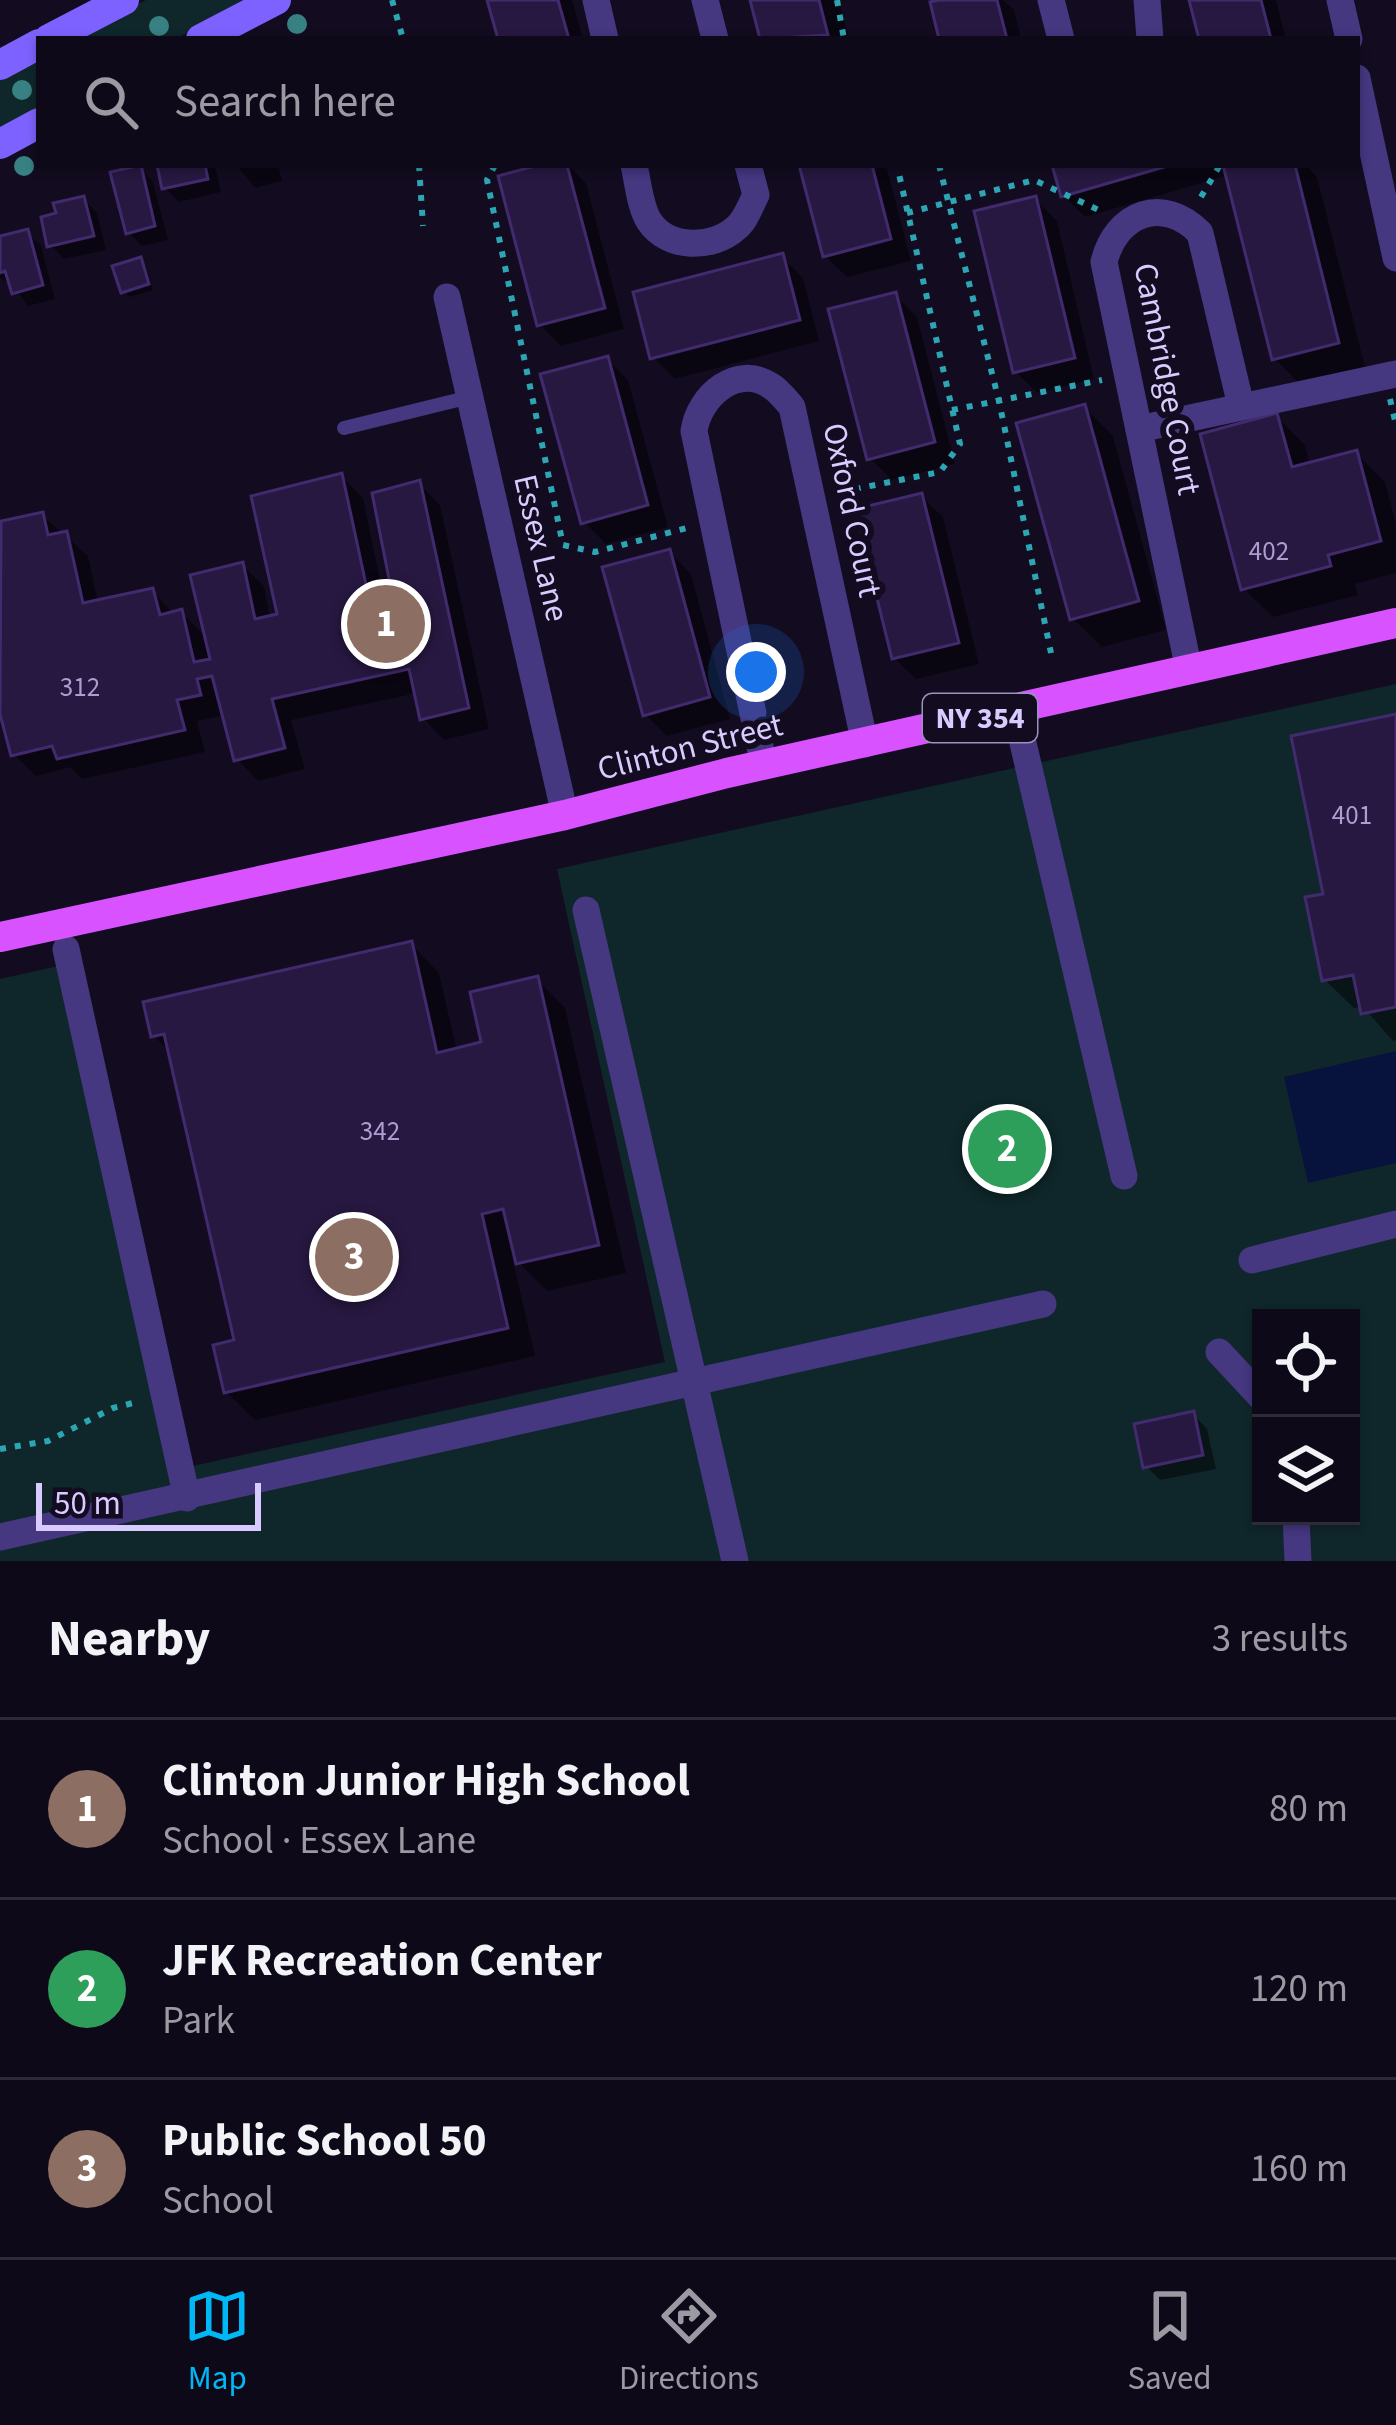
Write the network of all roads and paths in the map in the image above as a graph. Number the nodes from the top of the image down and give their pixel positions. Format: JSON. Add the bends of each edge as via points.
{"nodes":[{"id":1,"x":124,"y":0,"type":"edge"},
{"id":2,"x":276,"y":0,"type":"edge"},
{"id":3,"x":392,"y":0,"type":"edge"},
{"id":4,"x":596,"y":0,"type":"edge"},
{"id":5,"x":705,"y":0,"type":"edge"},
{"id":6,"x":837,"y":0,"type":"edge"},
{"id":7,"x":1052,"y":0,"type":"edge"},
{"id":8,"x":1148,"y":0,"type":"edge"},
{"id":9,"x":1340,"y":0,"type":"edge"},
{"id":10,"x":56,"y":36,"type":"edge"},
{"id":11,"x":207,"y":36,"type":"edge"},
{"id":12,"x":402,"y":36,"type":"edge"},
{"id":13,"x":604,"y":36,"type":"edge"},
{"id":14,"x":715,"y":36,"type":"edge"},
{"id":15,"x":843,"y":36,"type":"edge"},
{"id":16,"x":1060,"y":36,"type":"edge"},
{"id":17,"x":1150,"y":36,"type":"edge"},
{"id":18,"x":1347,"y":36,"type":"edge"},
{"id":19,"x":36,"y":46,"type":"edge"},
{"id":20,"x":0,"y":65,"type":"edge"},
{"id":21,"x":1360,"y":92,"type":"edge"},
{"id":22,"x":36,"y":125,"type":"edge"},
{"id":23,"x":0,"y":143,"type":"edge"},
{"id":24,"x":419,"y":168,"type":"edge"},
{"id":25,"x":493,"y":168,"type":"edge"},
{"id":26,"x":635,"y":168,"type":"edge"},
{"id":27,"x":749,"y":168,"type":"edge"},
{"id":28,"x":897,"y":168,"type":"edge"},
{"id":29,"x":939,"y":168,"type":"edge"},
{"id":30,"x":1031,"y":168,"type":"edge"},
{"id":31,"x":1218,"y":168,"type":"edge"},
{"id":32,"x":1034,"y":180,"type":"junction"},
{"id":33,"x":945,"y":202,"type":"junction"},
{"id":34,"x":908,"y":213,"type":"junction"},
{"id":35,"x":1186,"y":220,"type":"junction"},
{"id":36,"x":1126,"y":222,"type":"junction"},
{"id":37,"x":423,"y":226,"type":"dead end"},
{"id":38,"x":1396,"y":258,"type":"edge"},
{"id":39,"x":447,"y":297,"type":"dead end"},
{"id":40,"x":1127,"y":374,"type":"junction"},
{"id":41,"x":1396,"y":374,"type":"edge"},
{"id":42,"x":470,"y":397,"type":"junction"},
{"id":43,"x":999,"y":401,"type":"junction"},
{"id":44,"x":1241,"y":406,"type":"junction"},
{"id":45,"x":952,"y":410,"type":"junction"},
{"id":46,"x":344,"y":428,"type":"dead end"},
{"id":47,"x":1139,"y":429,"type":"junction"},
{"id":48,"x":813,"y":497,"type":"junction"},
{"id":49,"x":713,"y":521,"type":"junction"},
{"id":50,"x":1396,"y":623,"type":"edge"},
{"id":51,"x":1052,"y":652,"type":"dead end"},
{"id":52,"x":1189,"y":670,"type":"junction"},
{"id":53,"x":1023,"y":743,"type":"dead end"},
{"id":54,"x":865,"y":744,"type":"junction"},
{"id":55,"x":764,"y":766,"type":"junction"},
{"id":56,"x":565,"y":815,"type":"junction"},
{"id":57,"x":586,"y":910,"type":"dead end"},
{"id":58,"x":0,"y":937,"type":"edge"},
{"id":59,"x":66,"y":949,"type":"dead end"},
{"id":60,"x":1124,"y":1177,"type":"dead end"},
{"id":61,"x":1396,"y":1224,"type":"edge"},
{"id":62,"x":1252,"y":1260,"type":"dead end"},
{"id":63,"x":1043,"y":1304,"type":"dead end"},
{"id":64,"x":1219,"y":1352,"type":"dead end"},
{"id":65,"x":694,"y":1383,"type":"junction"},
{"id":66,"x":1252,"y":1387,"type":"edge"},
{"id":67,"x":169,"y":1414,"type":"junction"},
{"id":68,"x":0,"y":1449,"type":"edge"},
{"id":69,"x":187,"y":1498,"type":"junction"},
{"id":70,"x":1296,"y":1525,"type":"edge"},
{"id":71,"x":0,"y":1537,"type":"edge"},
{"id":72,"x":735,"y":1561,"type":"edge"},
{"id":73,"x":1298,"y":1561,"type":"edge"}],
"edges":[{"from":1,"to":10,"type":"main road"},
{"from":2,"to":11,"type":"main road"},
{"from":3,"to":12,"type":"path"},
{"from":4,"to":13,"type":"street"},
{"from":5,"to":14,"type":"street"},
{"from":6,"to":15,"type":"path"},
{"from":7,"to":16,"type":"street"},
{"from":8,"to":17,"type":"street"},
{"from":9,"to":18,"type":"street"},
{"from":19,"to":20,"type":"main road"},
{"from":21,"to":38,"type":"street"},
{"from":22,"to":23,"type":"main road"},
{"from":24,"to":37,"type":"path"},
{"from":25,"to":49,"type":"path","via":[[487,180],[562,544],[595,552]]},
{"from":26,"to":27,"type":"street","via":[[647,219],[665,236],[698,244],[742,224],[756,195]]},
{"from":28,"to":34,"type":"path"},
{"from":29,"to":33,"type":"path"},
{"from":30,"to":32,"type":"path"},
{"from":31,"to":35,"type":"path"},
{"from":32,"to":33,"type":"path"},
{"from":32,"to":36,"type":"path"},
{"from":33,"to":34,"type":"path"},
{"from":33,"to":43,"type":"path"},
{"from":34,"to":45,"type":"path"},
{"from":35,"to":36,"type":"street","name":"Cambridge Court","via":[[1152,212]]},
{"from":35,"to":44,"type":"street","name":"Cambridge Court","via":[[1200,233]]},
{"from":36,"to":40,"type":"street","name":"Cambridge Court","via":[[1104,262]]},
{"from":39,"to":42,"type":"street","name":"Essex Lane"},
{"from":40,"to":43,"type":"path"},
{"from":40,"to":47,"type":"street","name":"Cambridge Court"},
{"from":41,"to":44,"type":"street"},
{"from":42,"to":46,"type":"lane"},
{"from":42,"to":56,"type":"street","name":"Essex Lane"},
{"from":43,"to":45,"type":"path"},
{"from":43,"to":51,"type":"path"},
{"from":44,"to":47,"type":"street"},
{"from":45,"to":48,"type":"path","via":[[960,444],[940,472]]},
{"from":47,"to":52,"type":"street","name":"Cambridge Court"},
{"from":48,"to":49,"type":"street","name":"Oxford Court","via":[[792,406],[770,385],[734,381],[712,392],[695,420]]},
{"from":48,"to":54,"type":"street","name":"Oxford Court"},
{"from":49,"to":55,"type":"street","name":"Oxford Court"},
{"from":50,"to":52,"type":"main road","name":"Clinton Street","number":"NY 354"},
{"from":52,"to":54,"type":"main road","name":"Clinton Street","number":"NY 354"},
{"from":53,"to":60,"type":"street"},
{"from":54,"to":55,"type":"main road","name":"Clinton Street","number":"NY 354"},
{"from":55,"to":56,"type":"main road","name":"Clinton Street","number":"NY 354"},
{"from":56,"to":58,"type":"main road","name":"Clinton Street","number":"NY 354"},
{"from":57,"to":65,"type":"street"},
{"from":59,"to":67,"type":"street"},
{"from":61,"to":62,"type":"street"},
{"from":63,"to":65,"type":"street"},
{"from":64,"to":66,"type":"street"},
{"from":65,"to":69,"type":"street"},
{"from":65,"to":72,"type":"street"},
{"from":67,"to":68,"type":"path","via":[[126,1403],[48,1441]]},
{"from":67,"to":69,"type":"street"},
{"from":69,"to":71,"type":"street"},
{"from":70,"to":73,"type":"street"}]}
